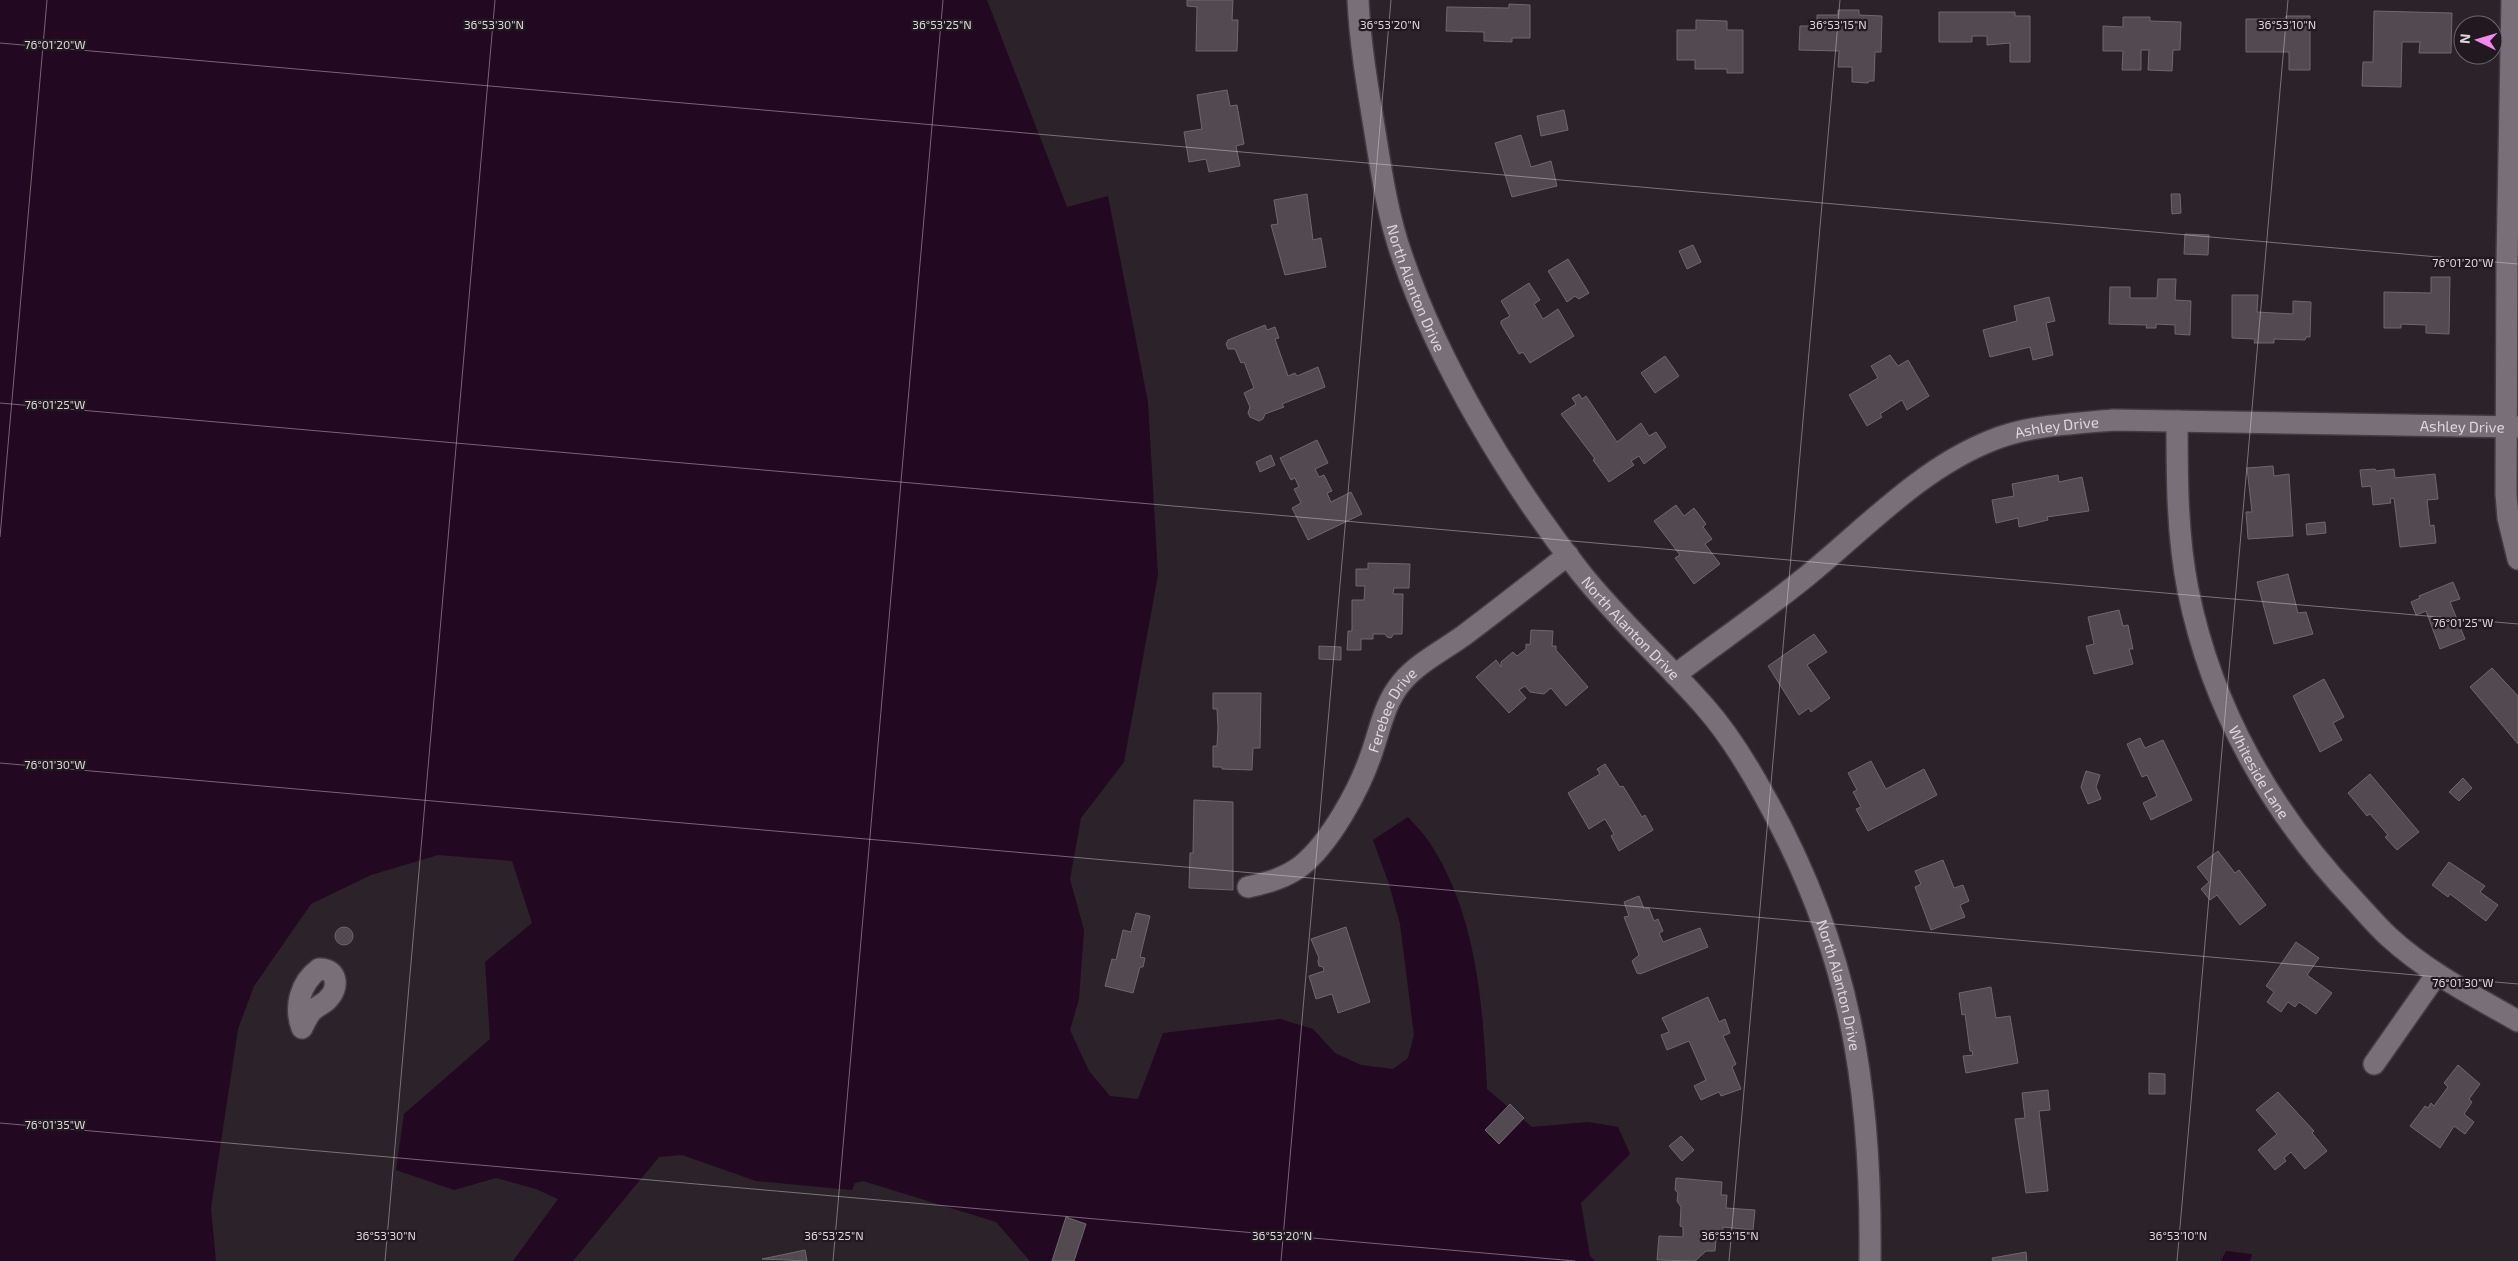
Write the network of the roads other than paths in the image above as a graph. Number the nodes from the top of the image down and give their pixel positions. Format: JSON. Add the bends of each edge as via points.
{"nodes":[{"id":1,"x":1358,"y":0,"type":"edge"},
{"id":2,"x":2512,"y":0,"type":"edge"},
{"id":3,"x":2177,"y":421,"type":"junction"},
{"id":4,"x":2512,"y":427,"type":"edge"},
{"id":5,"x":1568,"y":555,"type":"junction"},
{"id":6,"x":2518,"y":559,"type":"edge"},
{"id":7,"x":1675,"y":675,"type":"junction"},
{"id":8,"x":1248,"y":887,"type":"dead end"},
{"id":9,"x":2437,"y":974,"type":"junction"},
{"id":10,"x":2518,"y":1022,"type":"edge"},
{"id":11,"x":2374,"y":1064,"type":"dead end"},
{"id":12,"x":1870,"y":1261,"type":"edge"}],
"edges":[{"from":1,"to":5,"type":"street","name":"North Alanton Drive","via":[[1380,166],[1402,256],[1420,303],[1474,412]]},
{"from":2,"to":4,"type":"street"},
{"from":3,"to":4,"type":"street","name":"Ashley Drive"},
{"from":3,"to":7,"type":"street","name":"Ashley Drive","via":[[2113,420],[2060,425],[2013,433],[1969,451],[1901,497],[1802,580]]},
{"from":3,"to":9,"type":"street","name":"Whiteside Lane","via":[[2180,533],[2188,589],[2200,644],[2237,736],[2272,799],[2320,864],[2389,937]]},
{"from":4,"to":6,"type":"street","via":[[2506,494]]},
{"from":5,"to":7,"type":"street","name":"North Alanton Drive","via":[[1624,622]]},
{"from":5,"to":8,"type":"street","name":"Ferebee Drive","via":[[1402,682],[1385,712],[1359,784],[1317,851],[1282,878]]},
{"from":7,"to":12,"type":"street","name":"North Alanton Drive","via":[[1708,710],[1763,793],[1796,858],[1830,940],[1849,1008],[1859,1065],[1871,1208]]},
{"from":9,"to":10,"type":"street","name":"Whiteside Lane"},
{"from":9,"to":11,"type":"street"}]}
